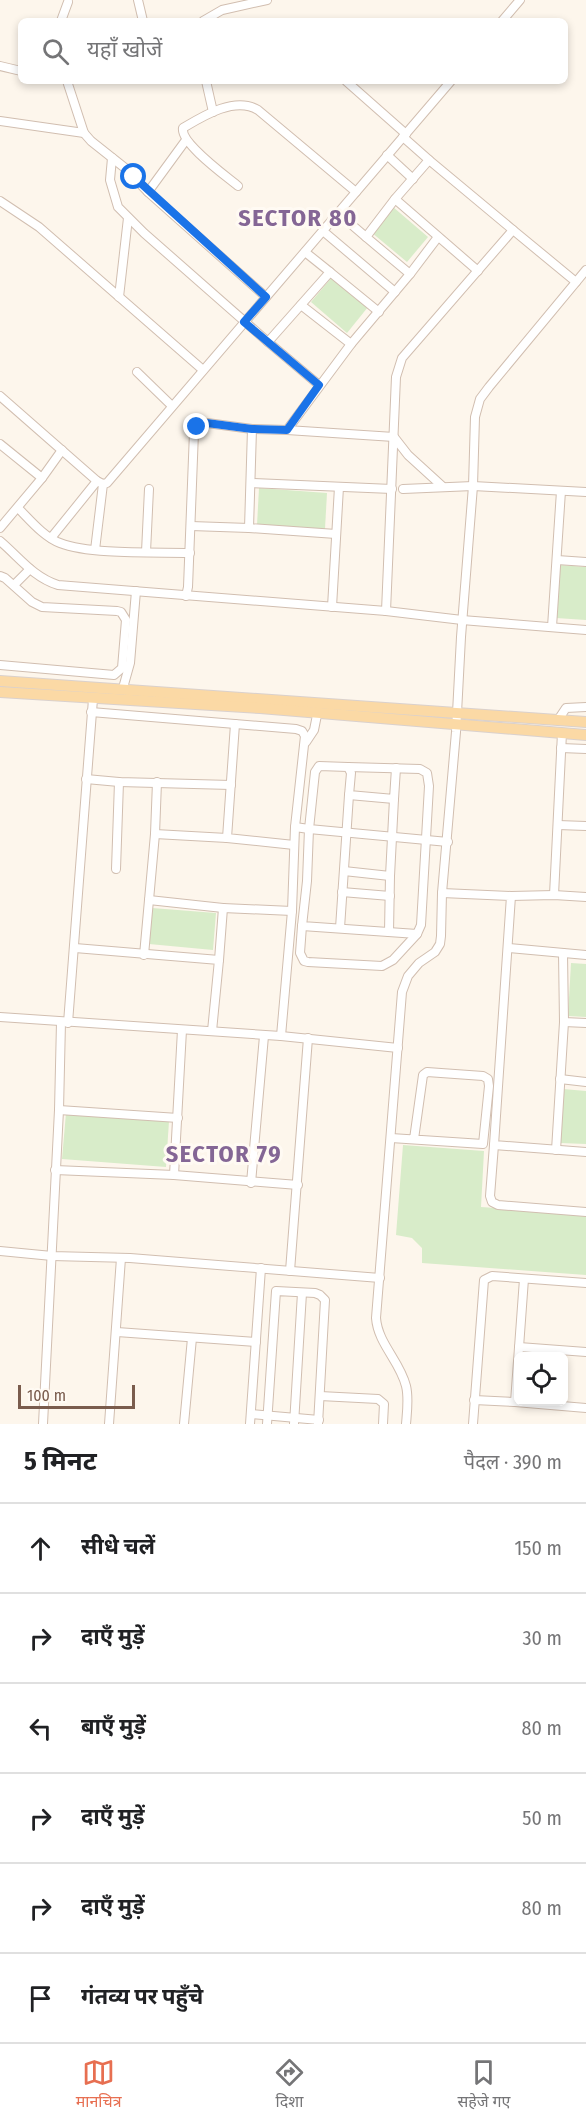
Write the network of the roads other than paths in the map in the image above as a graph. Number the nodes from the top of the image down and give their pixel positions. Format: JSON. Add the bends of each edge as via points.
{"nodes":[{"id":1,"x":138,"y":0,"type":"edge"},
{"id":2,"x":267,"y":0,"type":"edge"},
{"id":3,"x":520,"y":0,"type":"edge"},
{"id":4,"x":68,"y":2,"type":"dead end"},
{"id":5,"x":240,"y":3,"type":"edge"},
{"id":6,"x":62,"y":18,"type":"edge"},
{"id":7,"x":142,"y":18,"type":"edge"},
{"id":8,"x":208,"y":18,"type":"edge"},
{"id":9,"x":505,"y":18,"type":"edge"},
{"id":10,"x":0,"y":66,"type":"edge"},
{"id":11,"x":18,"y":70,"type":"edge"},
{"id":12,"x":68,"y":84,"type":"edge"},
{"id":13,"x":207,"y":84,"type":"edge"},
{"id":14,"x":349,"y":84,"type":"edge"},
{"id":15,"x":448,"y":84,"type":"edge"},
{"id":16,"x":213,"y":112,"type":"junction"},
{"id":17,"x":0,"y":121,"type":"edge"},
{"id":18,"x":84,"y":132,"type":"junction"},
{"id":19,"x":405,"y":135,"type":"junction"},
{"id":20,"x":186,"y":140,"type":"junction"},
{"id":21,"x":387,"y":155,"type":"junction"},
{"id":22,"x":112,"y":158,"type":"junction"},
{"id":23,"x":429,"y":160,"type":"junction"},
{"id":24,"x":413,"y":179,"type":"junction"},
{"id":25,"x":238,"y":186,"type":"dead end"},
{"id":26,"x":148,"y":192,"type":"junction"},
{"id":27,"x":356,"y":192,"type":"junction"},
{"id":28,"x":395,"y":199,"type":"junction"},
{"id":29,"x":0,"y":201,"type":"edge"},
{"id":30,"x":338,"y":213,"type":"junction"},
{"id":31,"x":128,"y":218,"type":"junction"},
{"id":32,"x":513,"y":230,"type":"junction"},
{"id":33,"x":322,"y":231,"type":"junction"},
{"id":34,"x":366,"y":237,"type":"junction"},
{"id":35,"x":438,"y":237,"type":"junction"},
{"id":36,"x":305,"y":252,"type":"junction"},
{"id":37,"x":586,"y":270,"type":"edge"},
{"id":38,"x":478,"y":271,"type":"junction"},
{"id":39,"x":330,"y":272,"type":"junction"},
{"id":40,"x":410,"y":274,"type":"junction"},
{"id":41,"x":576,"y":282,"type":"junction"},
{"id":42,"x":395,"y":292,"type":"junction"},
{"id":43,"x":119,"y":297,"type":"junction"},
{"id":44,"x":266,"y":297,"type":"junction"},
{"id":45,"x":301,"y":304,"type":"junction"},
{"id":46,"x":379,"y":312,"type":"junction"},
{"id":47,"x":244,"y":322,"type":"junction"},
{"id":48,"x":268,"y":342,"type":"junction"},
{"id":49,"x":351,"y":344,"type":"junction"},
{"id":50,"x":203,"y":370,"type":"junction"},
{"id":51,"x":137,"y":372,"type":"dead end"},
{"id":52,"x":319,"y":385,"type":"junction"},
{"id":53,"x":0,"y":396,"type":"edge"},
{"id":54,"x":172,"y":406,"type":"junction"},
{"id":55,"x":252,"y":429,"type":"junction"},
{"id":56,"x":287,"y":430,"type":"junction"},
{"id":57,"x":394,"y":437,"type":"junction"},
{"id":58,"x":0,"y":444,"type":"edge"},
{"id":59,"x":62,"y":450,"type":"junction"},
{"id":60,"x":42,"y":478,"type":"junction"},
{"id":61,"x":100,"y":482,"type":"junction"},
{"id":62,"x":251,"y":483,"type":"junction"},
{"id":63,"x":442,"y":486,"type":"junction"},
{"id":64,"x":473,"y":486,"type":"junction"},
{"id":65,"x":339,"y":487,"type":"junction"},
{"id":66,"x":149,"y":489,"type":"dead end"},
{"id":67,"x":392,"y":489,"type":"junction"},
{"id":68,"x":403,"y":489,"type":"dead end"},
{"id":69,"x":561,"y":491,"type":"junction"},
{"id":70,"x":586,"y":492,"type":"edge"},
{"id":71,"x":18,"y":508,"type":"junction"},
{"id":72,"x":191,"y":526,"type":"junction"},
{"id":73,"x":0,"y":528,"type":"edge"},
{"id":74,"x":249,"y":528,"type":"junction"},
{"id":75,"x":336,"y":534,"type":"junction"},
{"id":76,"x":51,"y":538,"type":"junction"},
{"id":77,"x":0,"y":541,"type":"edge"},
{"id":78,"x":95,"y":550,"type":"junction"},
{"id":79,"x":146,"y":552,"type":"junction"},
{"id":80,"x":190,"y":553,"type":"junction"},
{"id":81,"x":557,"y":560,"type":"junction"},
{"id":82,"x":586,"y":562,"type":"edge"},
{"id":83,"x":30,"y":569,"type":"junction"},
{"id":84,"x":0,"y":576,"type":"edge"},
{"id":85,"x":14,"y":585,"type":"junction"},
{"id":86,"x":136,"y":591,"type":"junction"},
{"id":87,"x":186,"y":596,"type":"junction"},
{"id":88,"x":332,"y":607,"type":"junction"},
{"id":89,"x":386,"y":611,"type":"junction"},
{"id":90,"x":462,"y":620,"type":"junction"},
{"id":91,"x":552,"y":627,"type":"junction"},
{"id":92,"x":586,"y":630,"type":"edge"},
{"id":93,"x":0,"y":665,"type":"edge"},
{"id":94,"x":0,"y":681,"type":"edge"},
{"id":95,"x":123,"y":688,"type":"junction"},
{"id":96,"x":0,"y":692,"type":"edge"},
{"id":97,"x":93,"y":699,"type":"junction"},
{"id":98,"x":586,"y":707,"type":"edge"},
{"id":99,"x":91,"y":712,"type":"junction"},
{"id":100,"x":457,"y":713,"type":"junction"},
{"id":101,"x":317,"y":715,"type":"junction"},
{"id":102,"x":558,"y":720,"type":"junction"},
{"id":103,"x":586,"y":722,"type":"edge"},
{"id":104,"x":235,"y":724,"type":"junction"},
{"id":105,"x":457,"y":726,"type":"junction"},
{"id":106,"x":562,"y":733,"type":"junction"},
{"id":107,"x":586,"y":735,"type":"edge"},
{"id":108,"x":306,"y":742,"type":"junction"},
{"id":109,"x":561,"y":748,"type":"junction"},
{"id":110,"x":586,"y":749,"type":"edge"},
{"id":111,"x":348,"y":767,"type":"junction"},
{"id":112,"x":396,"y":768,"type":"junction"},
{"id":113,"x":86,"y":779,"type":"junction"},
{"id":114,"x":119,"y":782,"type":"junction"},
{"id":115,"x":157,"y":782,"type":"junction"},
{"id":116,"x":231,"y":785,"type":"junction"},
{"id":117,"x":349,"y":795,"type":"junction"},
{"id":118,"x":394,"y":799,"type":"junction"},
{"id":119,"x":558,"y":825,"type":"junction"},
{"id":120,"x":586,"y":826,"type":"edge"},
{"id":121,"x":295,"y":827,"type":"junction"},
{"id":122,"x":309,"y":829,"type":"junction"},
{"id":123,"x":346,"y":833,"type":"junction"},
{"id":124,"x":156,"y":834,"type":"junction"},
{"id":125,"x":227,"y":838,"type":"junction"},
{"id":126,"x":393,"y":838,"type":"junction"},
{"id":127,"x":426,"y":841,"type":"junction"},
{"id":128,"x":448,"y":842,"type":"junction"},
{"id":129,"x":294,"y":845,"type":"junction"},
{"id":130,"x":116,"y":869,"type":"dead end"},
{"id":131,"x":344,"y":871,"type":"junction"},
{"id":132,"x":390,"y":876,"type":"junction"},
{"id":133,"x":342,"y":892,"type":"junction"},
{"id":134,"x":442,"y":893,"type":"junction"},
{"id":135,"x":554,"y":895,"type":"junction"},
{"id":136,"x":390,"y":896,"type":"junction"},
{"id":137,"x":511,"y":896,"type":"junction"},
{"id":138,"x":586,"y":897,"type":"edge"},
{"id":139,"x":148,"y":900,"type":"junction"},
{"id":140,"x":223,"y":908,"type":"junction"},
{"id":141,"x":292,"y":910,"type":"junction"},
{"id":142,"x":302,"y":926,"type":"junction"},
{"id":143,"x":340,"y":928,"type":"junction"},
{"id":144,"x":389,"y":932,"type":"junction"},
{"id":145,"x":417,"y":934,"type":"junction"},
{"id":146,"x":75,"y":948,"type":"junction"},
{"id":147,"x":509,"y":948,"type":"junction"},
{"id":148,"x":563,"y":953,"type":"junction"},
{"id":149,"x":144,"y":955,"type":"junction"},
{"id":150,"x":586,"y":955,"type":"edge"},
{"id":151,"x":219,"y":960,"type":"junction"},
{"id":152,"x":0,"y":1017,"type":"edge"},
{"id":153,"x":65,"y":1022,"type":"junction"},
{"id":154,"x":564,"y":1022,"type":"junction"},
{"id":155,"x":586,"y":1023,"type":"edge"},
{"id":156,"x":182,"y":1030,"type":"junction"},
{"id":157,"x":212,"y":1031,"type":"junction"},
{"id":158,"x":264,"y":1036,"type":"junction"},
{"id":159,"x":281,"y":1036,"type":"junction"},
{"id":160,"x":308,"y":1038,"type":"junction"},
{"id":161,"x":398,"y":1048,"type":"junction"},
{"id":162,"x":560,"y":1079,"type":"junction"},
{"id":163,"x":586,"y":1082,"type":"edge"},
{"id":164,"x":59,"y":1110,"type":"junction"},
{"id":165,"x":178,"y":1118,"type":"junction"},
{"id":166,"x":391,"y":1138,"type":"junction"},
{"id":167,"x":414,"y":1139,"type":"junction"},
{"id":168,"x":494,"y":1145,"type":"junction"},
{"id":169,"x":556,"y":1150,"type":"junction"},
{"id":170,"x":586,"y":1152,"type":"edge"},
{"id":171,"x":55,"y":1170,"type":"junction"},
{"id":172,"x":174,"y":1175,"type":"junction"},
{"id":173,"x":251,"y":1183,"type":"junction"},
{"id":174,"x":298,"y":1185,"type":"junction"},
{"id":175,"x":586,"y":1212,"type":"edge"},
{"id":176,"x":0,"y":1251,"type":"edge"},
{"id":177,"x":52,"y":1256,"type":"junction"},
{"id":178,"x":121,"y":1258,"type":"junction"},
{"id":179,"x":261,"y":1269,"type":"junction"},
{"id":180,"x":290,"y":1271,"type":"junction"},
{"id":181,"x":380,"y":1278,"type":"junction"},
{"id":182,"x":524,"y":1279,"type":"junction"},
{"id":183,"x":586,"y":1283,"type":"edge"},
{"id":184,"x":302,"y":1293,"type":"junction"},
{"id":185,"x":117,"y":1332,"type":"junction"},
{"id":186,"x":192,"y":1338,"type":"junction"},
{"id":187,"x":256,"y":1342,"type":"junction"},
{"id":188,"x":519,"y":1347,"type":"junction"},
{"id":189,"x":519,"y":1352,"type":"edge"},
{"id":190,"x":586,"y":1352,"type":"edge"},
{"id":191,"x":320,"y":1396,"type":"junction"},
{"id":192,"x":474,"y":1400,"type":"junction"},
{"id":193,"x":514,"y":1402,"type":"edge"},
{"id":194,"x":562,"y":1406,"type":"edge"},
{"id":195,"x":586,"y":1408,"type":"edge"},
{"id":196,"x":251,"y":1414,"type":"junction"},
{"id":197,"x":267,"y":1420,"type":"edge"},
{"id":198,"x":294,"y":1421,"type":"edge"},
{"id":199,"x":319,"y":1422,"type":"edge"},
{"id":200,"x":43,"y":1424,"type":"edge"},
{"id":201,"x":109,"y":1424,"type":"edge"},
{"id":202,"x":184,"y":1424,"type":"edge"},
{"id":203,"x":250,"y":1424,"type":"edge"},
{"id":204,"x":383,"y":1424,"type":"edge"},
{"id":205,"x":406,"y":1424,"type":"edge"},
{"id":206,"x":473,"y":1424,"type":"edge"}],
"edges":[{"from":1,"to":7,"type":"street"},
{"from":2,"to":5,"type":"street"},
{"from":3,"to":9,"type":"street"},
{"from":4,"to":6,"type":"street"},
{"from":5,"to":8,"type":"street"},
{"from":10,"to":11,"type":"street"},
{"from":12,"to":18,"type":"street"},
{"from":13,"to":16,"type":"street"},
{"from":14,"to":19,"type":"street"},
{"from":15,"to":19,"type":"street"},
{"from":16,"to":20,"type":"street","via":[[183,128]]},
{"from":16,"to":27,"type":"street","via":[[251,105]]},
{"from":17,"to":18,"type":"street"},
{"from":18,"to":22,"type":"street"},
{"from":19,"to":21,"type":"street"},
{"from":19,"to":23,"type":"street"},
{"from":20,"to":25,"type":"street"},
{"from":20,"to":26,"type":"street"},
{"from":21,"to":24,"type":"street"},
{"from":21,"to":27,"type":"street"},
{"from":22,"to":26,"type":"street"},
{"from":22,"to":31,"type":"street","via":[[113,193]]},
{"from":23,"to":24,"type":"street"},
{"from":23,"to":32,"type":"street"},
{"from":24,"to":28,"type":"street"},
{"from":26,"to":44,"type":"street"},
{"from":27,"to":30,"type":"street"},
{"from":28,"to":34,"type":"street"},
{"from":28,"to":35,"type":"street"},
{"from":29,"to":43,"type":"street","via":[[30,220]]},
{"from":30,"to":33,"type":"street"},
{"from":30,"to":34,"type":"street"},
{"from":31,"to":43,"type":"street"},
{"from":31,"to":47,"type":"street"},
{"from":32,"to":38,"type":"street"},
{"from":32,"to":41,"type":"street"},
{"from":33,"to":36,"type":"street"},
{"from":33,"to":42,"type":"street"},
{"from":34,"to":40,"type":"street"},
{"from":35,"to":38,"type":"street"},
{"from":35,"to":40,"type":"street"},
{"from":36,"to":39,"type":"street"},
{"from":36,"to":44,"type":"street"},
{"from":37,"to":41,"type":"street"},
{"from":38,"to":57,"type":"street","via":[[398,366]]},
{"from":39,"to":45,"type":"street"},
{"from":39,"to":46,"type":"street"},
{"from":40,"to":42,"type":"street"},
{"from":41,"to":64,"type":"street","via":[[480,399],[475,417]]},
{"from":42,"to":46,"type":"street"},
{"from":43,"to":50,"type":"street"},
{"from":44,"to":47,"type":"street"},
{"from":45,"to":48,"type":"street"},
{"from":45,"to":49,"type":"street"},
{"from":46,"to":49,"type":"street"},
{"from":47,"to":48,"type":"street"},
{"from":47,"to":50,"type":"street"},
{"from":48,"to":52,"type":"street"},
{"from":49,"to":52,"type":"street"},
{"from":50,"to":54,"type":"street"},
{"from":51,"to":54,"type":"street"},
{"from":52,"to":56,"type":"street"},
{"from":53,"to":59,"type":"street"},
{"from":54,"to":61,"type":"street","via":[[106,483]]},
{"from":55,"to":56,"type":"street"},
{"from":55,"to":62,"type":"street"},
{"from":55,"to":72,"type":"street","via":[[207,423],[197,427]]},
{"from":56,"to":57,"type":"street"},
{"from":57,"to":63,"type":"street"},
{"from":57,"to":67,"type":"street"},
{"from":58,"to":60,"type":"street"},
{"from":59,"to":60,"type":"street"},
{"from":59,"to":61,"type":"street"},
{"from":60,"to":71,"type":"street"},
{"from":61,"to":76,"type":"street"},
{"from":61,"to":78,"type":"street"},
{"from":62,"to":65,"type":"street"},
{"from":62,"to":74,"type":"street"},
{"from":63,"to":64,"type":"street"},
{"from":63,"to":68,"type":"street"},
{"from":64,"to":69,"type":"street"},
{"from":64,"to":90,"type":"street"},
{"from":65,"to":67,"type":"street"},
{"from":65,"to":75,"type":"street"},
{"from":66,"to":79,"type":"street"},
{"from":67,"to":89,"type":"street"},
{"from":69,"to":70,"type":"street"},
{"from":69,"to":81,"type":"street"},
{"from":71,"to":73,"type":"street"},
{"from":71,"to":76,"type":"street"},
{"from":72,"to":74,"type":"street"},
{"from":72,"to":80,"type":"street"},
{"from":74,"to":75,"type":"street"},
{"from":75,"to":88,"type":"street"},
{"from":76,"to":78,"type":"street"},
{"from":77,"to":83,"type":"street"},
{"from":78,"to":79,"type":"street"},
{"from":79,"to":80,"type":"street"},
{"from":80,"to":87,"type":"street"},
{"from":81,"to":82,"type":"street"},
{"from":81,"to":91,"type":"street"},
{"from":83,"to":85,"type":"street"},
{"from":83,"to":86,"type":"street","via":[[58,585]]},
{"from":84,"to":85,"type":"street"},
{"from":85,"to":93,"type":"street","via":[[46,608],[122,612],[126,620],[122,668],[114,675]]},
{"from":86,"to":87,"type":"street"},
{"from":86,"to":95,"type":"street","via":[[130,663]]},
{"from":87,"to":88,"type":"street"},
{"from":88,"to":89,"type":"street"},
{"from":89,"to":90,"type":"street"},
{"from":90,"to":91,"type":"street"},
{"from":90,"to":100,"type":"street"},
{"from":91,"to":92,"type":"street"},
{"from":94,"to":95,"type":"main road"},
{"from":95,"to":100,"type":"main road"},
{"from":96,"to":97,"type":"main road"},
{"from":97,"to":99,"type":"street"},
{"from":97,"to":101,"type":"main road"},
{"from":98,"to":102,"type":"street","via":[[566,708]]},
{"from":99,"to":104,"type":"street"},
{"from":99,"to":113,"type":"street"},
{"from":100,"to":102,"type":"main road"},
{"from":100,"to":105,"type":"street"},
{"from":101,"to":105,"type":"main road"},
{"from":101,"to":108,"type":"street"},
{"from":102,"to":103,"type":"main road"},
{"from":104,"to":108,"type":"street","via":[[302,731]]},
{"from":104,"to":116,"type":"street"},
{"from":105,"to":106,"type":"main road"},
{"from":105,"to":128,"type":"street"},
{"from":106,"to":107,"type":"main road"},
{"from":106,"to":109,"type":"street"},
{"from":108,"to":121,"type":"street"},
{"from":109,"to":110,"type":"street"},
{"from":109,"to":119,"type":"street"},
{"from":111,"to":112,"type":"street"},
{"from":111,"to":117,"type":"street"},
{"from":111,"to":122,"type":"street","via":[[316,768]]},
{"from":112,"to":118,"type":"street"},
{"from":112,"to":127,"type":"street","via":[[427,773]]},
{"from":113,"to":114,"type":"street"},
{"from":113,"to":146,"type":"street"},
{"from":114,"to":115,"type":"street"},
{"from":114,"to":130,"type":"street"},
{"from":115,"to":116,"type":"street"},
{"from":115,"to":124,"type":"street"},
{"from":116,"to":125,"type":"street"},
{"from":117,"to":118,"type":"street"},
{"from":117,"to":123,"type":"street"},
{"from":118,"to":126,"type":"street"},
{"from":119,"to":120,"type":"street"},
{"from":119,"to":135,"type":"street"},
{"from":121,"to":122,"type":"street"},
{"from":121,"to":129,"type":"street"},
{"from":122,"to":123,"type":"street"},
{"from":122,"to":142,"type":"street"},
{"from":123,"to":126,"type":"street"},
{"from":123,"to":131,"type":"street"},
{"from":124,"to":125,"type":"street"},
{"from":124,"to":139,"type":"street"},
{"from":125,"to":129,"type":"street"},
{"from":126,"to":127,"type":"street"},
{"from":126,"to":132,"type":"street"},
{"from":127,"to":128,"type":"street"},
{"from":127,"to":145,"type":"street","via":[[421,925]]},
{"from":128,"to":134,"type":"street"},
{"from":129,"to":141,"type":"street"},
{"from":131,"to":132,"type":"street"},
{"from":131,"to":133,"type":"street"},
{"from":132,"to":136,"type":"street"},
{"from":133,"to":136,"type":"street"},
{"from":133,"to":143,"type":"street"},
{"from":134,"to":137,"type":"street"},
{"from":134,"to":161,"type":"street","via":[[440,944],[408,976],[402,992]]},
{"from":135,"to":137,"type":"street"},
{"from":135,"to":138,"type":"street"},
{"from":136,"to":144,"type":"street"},
{"from":137,"to":147,"type":"street"},
{"from":139,"to":140,"type":"street"},
{"from":139,"to":149,"type":"street"},
{"from":140,"to":141,"type":"street"},
{"from":140,"to":151,"type":"street"},
{"from":141,"to":159,"type":"street"},
{"from":142,"to":143,"type":"street"},
{"from":142,"to":145,"type":"street","via":[[301,957],[308,962],[388,964]]},
{"from":143,"to":144,"type":"street"},
{"from":144,"to":145,"type":"street"},
{"from":146,"to":149,"type":"street"},
{"from":146,"to":153,"type":"street"},
{"from":147,"to":148,"type":"street"},
{"from":147,"to":168,"type":"street"},
{"from":148,"to":150,"type":"street"},
{"from":148,"to":154,"type":"street"},
{"from":149,"to":151,"type":"street"},
{"from":151,"to":157,"type":"street"},
{"from":152,"to":153,"type":"street"},
{"from":153,"to":156,"type":"street"},
{"from":153,"to":164,"type":"street"},
{"from":154,"to":155,"type":"street"},
{"from":154,"to":162,"type":"street"},
{"from":156,"to":157,"type":"street"},
{"from":156,"to":165,"type":"street"},
{"from":157,"to":158,"type":"street"},
{"from":158,"to":159,"type":"street"},
{"from":158,"to":173,"type":"street"},
{"from":159,"to":160,"type":"street"},
{"from":160,"to":161,"type":"street"},
{"from":160,"to":174,"type":"street"},
{"from":161,"to":166,"type":"street"},
{"from":162,"to":163,"type":"street"},
{"from":162,"to":169,"type":"street"},
{"from":164,"to":165,"type":"street"},
{"from":164,"to":171,"type":"street"},
{"from":165,"to":172,"type":"street"},
{"from":166,"to":167,"type":"street"},
{"from":166,"to":181,"type":"street"},
{"from":167,"to":167,"type":"street","via":[[483,1144],[488,1079],[427,1072],[423,1075]]},
{"from":168,"to":169,"type":"street"},
{"from":168,"to":175,"type":"street","via":[[492,1202]]},
{"from":169,"to":170,"type":"street"},
{"from":171,"to":172,"type":"street"},
{"from":171,"to":177,"type":"street"},
{"from":172,"to":173,"type":"street"},
{"from":173,"to":174,"type":"street"},
{"from":174,"to":180,"type":"street"},
{"from":176,"to":177,"type":"street"},
{"from":177,"to":178,"type":"street"},
{"from":177,"to":200,"type":"street"},
{"from":178,"to":179,"type":"street"},
{"from":178,"to":185,"type":"street"},
{"from":179,"to":180,"type":"street"},
{"from":179,"to":187,"type":"street"},
{"from":180,"to":181,"type":"street"},
{"from":181,"to":205,"type":"street","via":[[377,1330],[406,1387]]},
{"from":182,"to":183,"type":"street"},
{"from":182,"to":188,"type":"street"},
{"from":182,"to":192,"type":"street","via":[[492,1276],[484,1280]]},
{"from":184,"to":191,"type":"street","via":[[320,1295],[325,1300]]},
{"from":184,"to":197,"type":"street","via":[[276,1291]]},
{"from":184,"to":198,"type":"street"},
{"from":185,"to":186,"type":"street"},
{"from":185,"to":201,"type":"street"},
{"from":186,"to":187,"type":"street"},
{"from":186,"to":202,"type":"street"},
{"from":187,"to":196,"type":"street"},
{"from":188,"to":189,"type":"street"},
{"from":188,"to":190,"type":"street"},
{"from":191,"to":199,"type":"street"},
{"from":191,"to":204,"type":"street","via":[[378,1399],[384,1404]]},
{"from":192,"to":193,"type":"street"},
{"from":192,"to":206,"type":"street"},
{"from":194,"to":195,"type":"street"},
{"from":196,"to":197,"type":"street"},
{"from":196,"to":203,"type":"street"},
{"from":197,"to":198,"type":"street"},
{"from":198,"to":199,"type":"street"}]}
